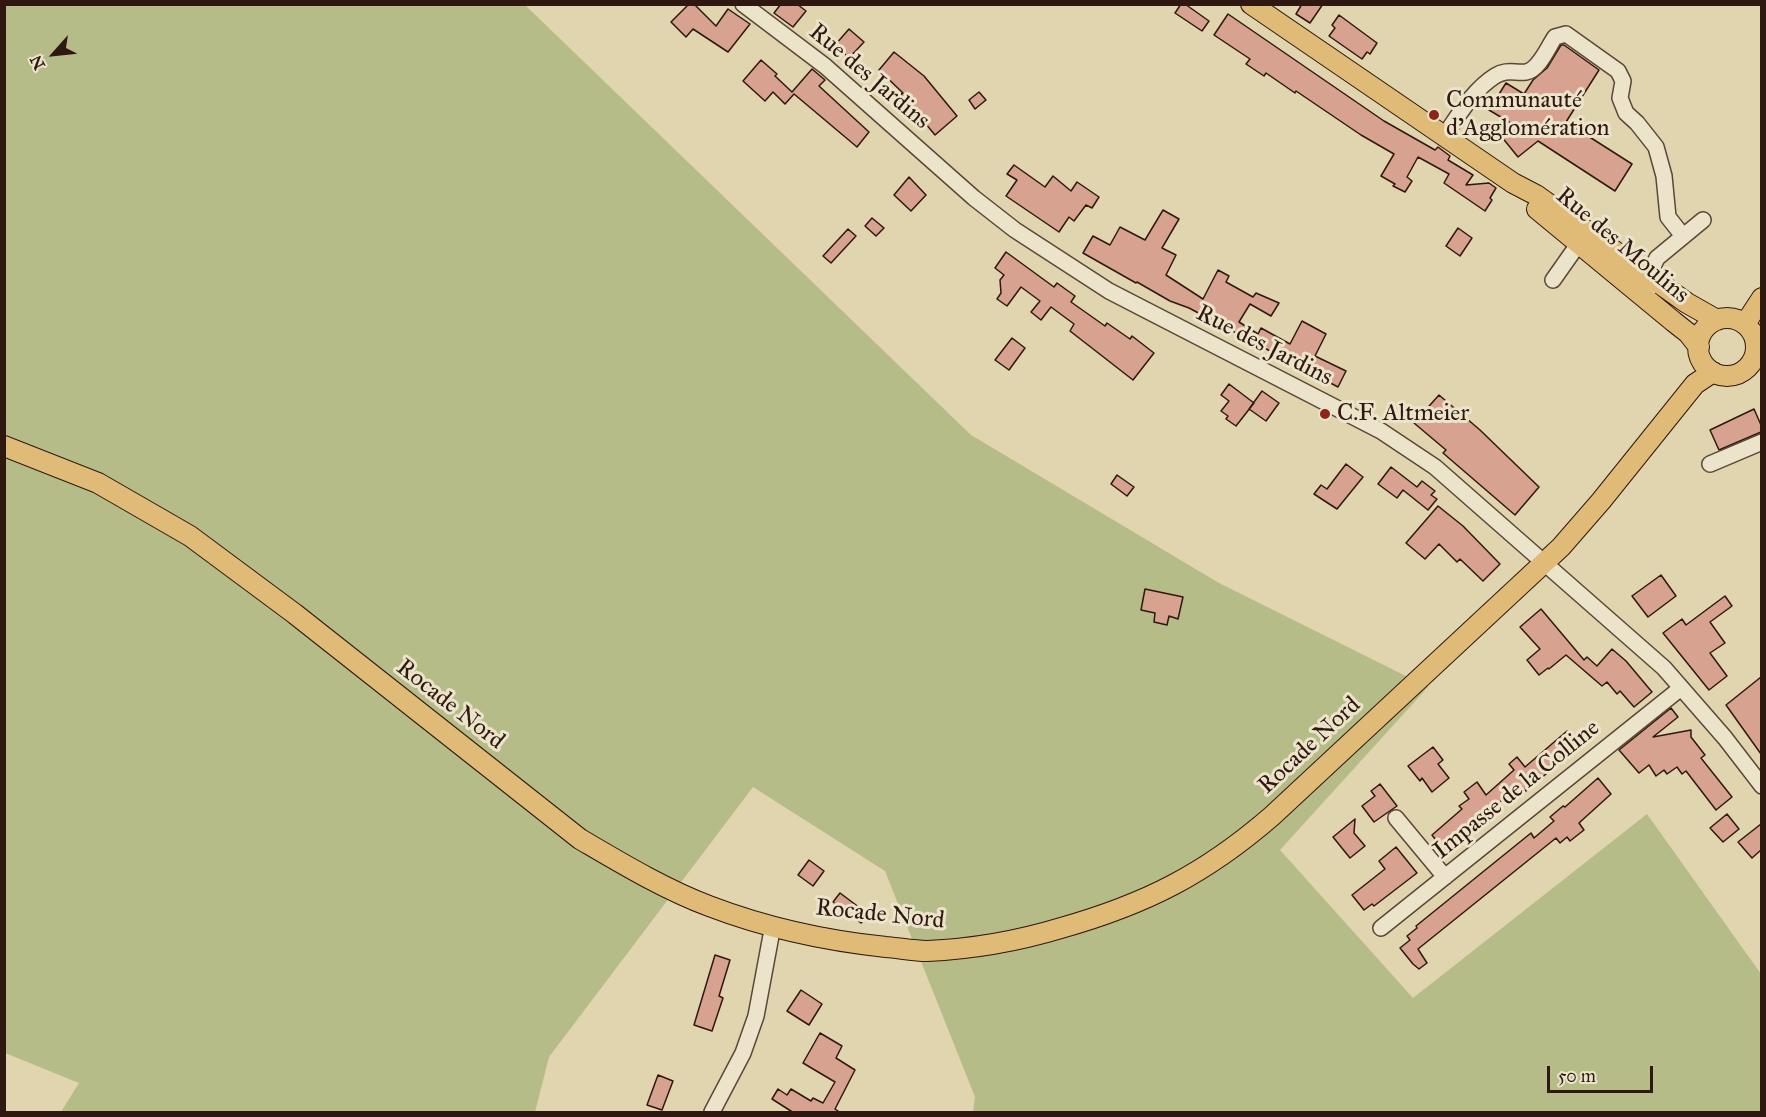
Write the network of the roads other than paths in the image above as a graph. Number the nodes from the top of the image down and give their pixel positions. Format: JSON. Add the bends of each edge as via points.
{"nodes":[{"id":1,"x":743,"y":4,"type":"edge"},
{"id":2,"x":1251,"y":4,"type":"edge"},
{"id":3,"x":1444,"y":136,"type":"junction"},
{"id":4,"x":1703,"y":220,"type":"dead end"},
{"id":5,"x":1683,"y":236,"type":"junction"},
{"id":6,"x":1583,"y":238,"type":"junction"},
{"id":7,"x":1649,"y":275,"type":"junction"},
{"id":8,"x":1552,"y":280,"type":"dead end"},
{"id":9,"x":1761,"y":298,"type":"edge"},
{"id":10,"x":1660,"y":310,"type":"junction"},
{"id":11,"x":1718,"y":320,"type":"junction"},
{"id":12,"x":1745,"y":324,"type":"junction"},
{"id":13,"x":1698,"y":347,"type":"junction"},
{"id":14,"x":1756,"y":368,"type":"edge"},
{"id":15,"x":1713,"y":372,"type":"junction"},
{"id":16,"x":1761,"y":442,"type":"edge"},
{"id":17,"x":4,"y":446,"type":"edge"},
{"id":18,"x":1710,"y":464,"type":"dead end"},
{"id":19,"x":1544,"y":564,"type":"junction"},
{"id":20,"x":1681,"y":688,"type":"junction"},
{"id":21,"x":1761,"y":786,"type":"edge"},
{"id":22,"x":1396,"y":818,"type":"dead end"},
{"id":23,"x":1445,"y":877,"type":"junction"},
{"id":24,"x":773,"y":925,"type":"junction"},
{"id":25,"x":1381,"y":928,"type":"dead end"},
{"id":26,"x":712,"y":1113,"type":"edge"}],
"edges":[{"from":1,"to":19,"type":"street","name":"Rue des Jardins","via":[[825,66],[974,198],[1016,230],[1109,291],[1381,431],[1434,467]]},
{"from":2,"to":3,"type":"main road","name":"Rue des Moulins"},
{"from":3,"to":5,"type":"street","via":[[1478,89],[1506,71],[1528,72],[1536,67],[1555,37],[1566,34],[1618,71],[1623,81],[1620,98],[1626,113],[1656,147],[1668,217]]},
{"from":3,"to":6,"type":"main road","name":"Rue des Moulins"},
{"from":4,"to":5,"type":"street"},
{"from":5,"to":7,"type":"street","via":[[1657,258]]},
{"from":6,"to":7,"type":"main road","name":"Rue des Moulins"},
{"from":6,"to":8,"type":"street"},
{"from":6,"to":10,"type":"main road","name":"Rue des Moulins"},
{"from":7,"to":10,"type":"street"},
{"from":7,"to":11,"type":"main road","name":"Rue des Moulins"},
{"from":9,"to":12,"type":"main road"},
{"from":10,"to":13,"type":"main road","name":"Rue des Moulins","via":[[1688,333]]},
{"from":11,"to":12,"type":"main road","via":[[1736,319]]},
{"from":11,"to":13,"type":"main road","via":[[1704,330]]},
{"from":12,"to":14,"type":"main road","via":[[1756,348]]},
{"from":13,"to":15,"type":"main road","via":[[1700,357]]},
{"from":14,"to":15,"type":"main road","via":[[1737,374]]},
{"from":15,"to":19,"type":"main road","name":"Rocade Nord","via":[[1695,384],[1601,501]]},
{"from":16,"to":18,"type":"street"},
{"from":17,"to":24,"type":"main road","name":"Rocade Nord","via":[[98,483],[190,536],[580,838],[709,906]]},
{"from":19,"to":20,"type":"street","name":"Rue des Jardins","via":[[1664,668]]},
{"from":19,"to":24,"type":"main road","name":"Rocade Nord","via":[[1248,837],[1197,872],[1137,903],[1043,933],[982,946],[925,951],[854,943]]},
{"from":20,"to":21,"type":"street","name":"Rue des Jardins"},
{"from":20,"to":23,"type":"street","name":"Impasse de la Colline"},
{"from":22,"to":23,"type":"street"},
{"from":23,"to":25,"type":"street","name":"Impasse de la Colline"},
{"from":24,"to":26,"type":"street","via":[[756,1016],[743,1053]]}]}
